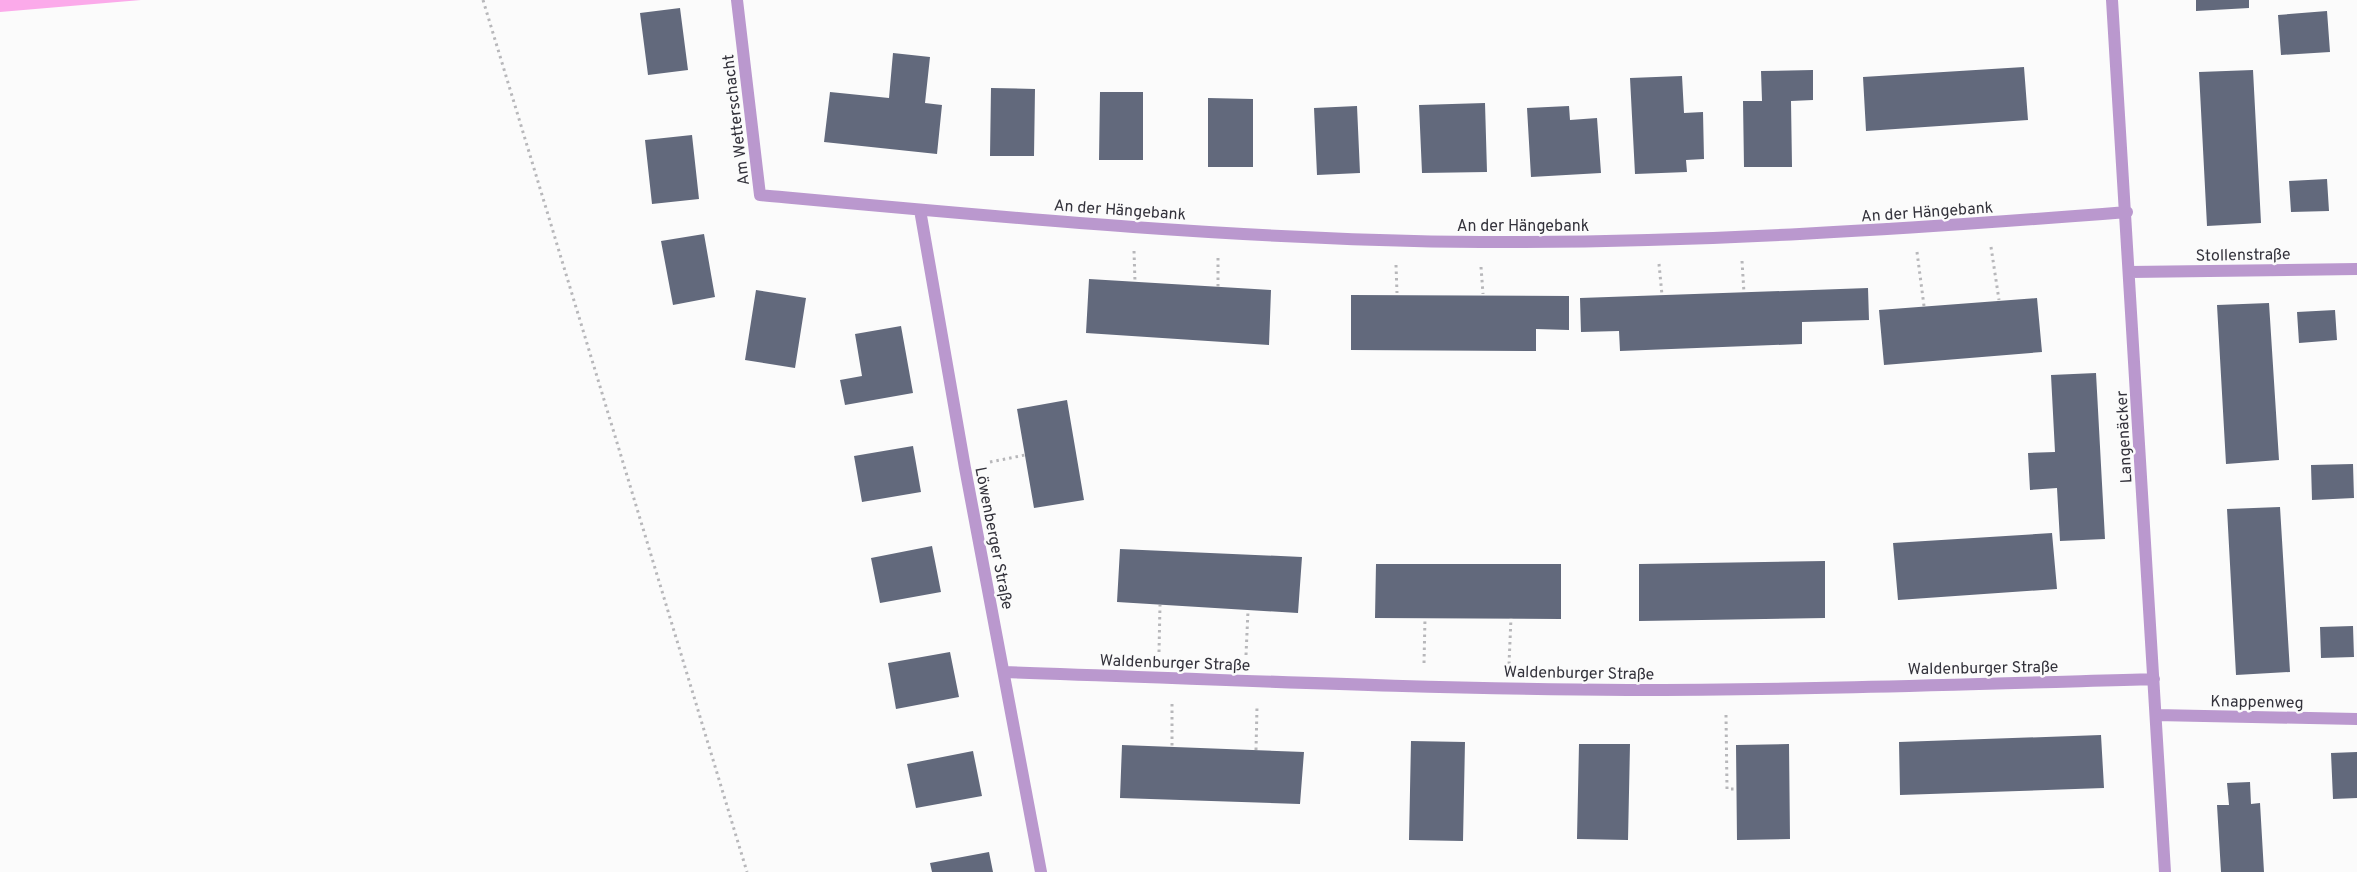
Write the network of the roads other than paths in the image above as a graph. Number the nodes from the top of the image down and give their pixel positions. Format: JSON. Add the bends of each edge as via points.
{"nodes":[{"id":1,"x":737,"y":0,"type":"edge"},
{"id":2,"x":2112,"y":0,"type":"edge"},
{"id":3,"x":920,"y":210,"type":"junction"},
{"id":4,"x":2127,"y":212,"type":"junction"},
{"id":5,"x":2357,"y":269,"type":"edge"},
{"id":6,"x":2130,"y":272,"type":"junction"},
{"id":7,"x":1004,"y":672,"type":"junction"},
{"id":8,"x":2154,"y":679,"type":"junction"},
{"id":9,"x":2156,"y":715,"type":"junction"},
{"id":10,"x":2357,"y":719,"type":"edge"},
{"id":11,"x":1041,"y":872,"type":"edge"},
{"id":12,"x":2165,"y":872,"type":"edge"}],
"edges":[{"from":1,"to":3,"type":"street","name":"Am Wetterschacht","via":[[760,195]]},
{"from":2,"to":4,"type":"street","name":"Langenäcker"},
{"from":3,"to":4,"type":"street","name":"An der Hängebank","via":[[1218,232],[1480,242],[1740,238],[1915,229]]},
{"from":3,"to":7,"type":"street","name":"Löwenberger Straße"},
{"from":4,"to":6,"type":"street","name":"Langenäcker"},
{"from":5,"to":6,"type":"street","name":"Stollenstraße"},
{"from":6,"to":8,"type":"street","name":"Langenäcker"},
{"from":7,"to":8,"type":"street","name":"Waldenburger Straße","via":[[1424,686],[1725,690]]},
{"from":7,"to":11,"type":"street","name":"Löwenberger Straße"},
{"from":8,"to":9,"type":"street","name":"Langenäcker"},
{"from":9,"to":10,"type":"street","name":"Knappenweg"},
{"from":9,"to":12,"type":"street","name":"Langenäcker"}]}
